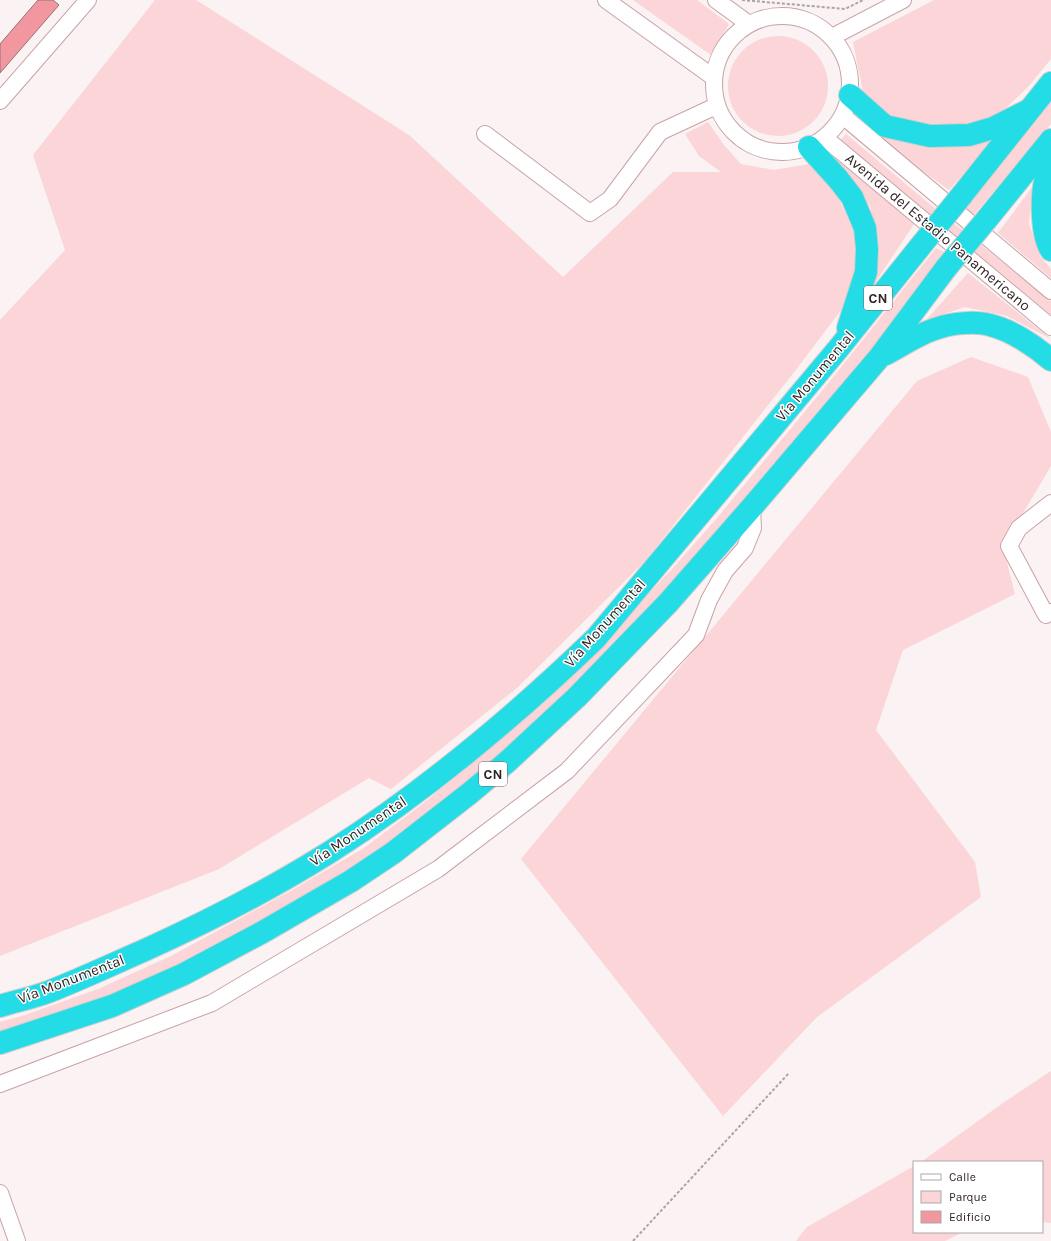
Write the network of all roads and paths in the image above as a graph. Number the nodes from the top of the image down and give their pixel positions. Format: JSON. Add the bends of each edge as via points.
{"nodes":[{"id":1,"x":88,"y":0,"type":"edge"},
{"id":2,"x":606,"y":0,"type":"edge"},
{"id":3,"x":716,"y":0,"type":"edge"},
{"id":4,"x":742,"y":0,"type":"edge"},
{"id":5,"x":863,"y":0,"type":"edge"},
{"id":6,"x":903,"y":0,"type":"edge"},
{"id":7,"x":749,"y":24,"type":"junction"},
{"id":8,"x":832,"y":36,"type":"junction"},
{"id":9,"x":713,"y":78,"type":"junction"},
{"id":10,"x":1051,"y":83,"type":"edge"},
{"id":11,"x":850,"y":95,"type":"junction"},
{"id":12,"x":0,"y":101,"type":"edge"},
{"id":13,"x":716,"y":106,"type":"junction"},
{"id":14,"x":1029,"y":110,"type":"junction"},
{"id":15,"x":843,"y":116,"type":"junction"},
{"id":16,"x":485,"y":134,"type":"dead end"},
{"id":17,"x":1051,"y":140,"type":"edge"},
{"id":18,"x":817,"y":143,"type":"junction"},
{"id":19,"x":1051,"y":166,"type":"edge"},
{"id":20,"x":1051,"y":250,"type":"edge"},
{"id":21,"x":1051,"y":291,"type":"edge"},
{"id":22,"x":1051,"y":327,"type":"edge"},
{"id":23,"x":838,"y":349,"type":"junction"},
{"id":24,"x":878,"y":359,"type":"junction"},
{"id":25,"x":1051,"y":360,"type":"edge"},
{"id":26,"x":1051,"y":503,"type":"edge"},
{"id":27,"x":752,"y":507,"type":"junction"},
{"id":28,"x":1051,"y":612,"type":"edge"},
{"id":29,"x":0,"y":1006,"type":"edge"},
{"id":30,"x":0,"y":1043,"type":"edge"},
{"id":31,"x":789,"y":1073,"type":"dead end"},
{"id":32,"x":0,"y":1084,"type":"edge"},
{"id":33,"x":0,"y":1192,"type":"edge"},
{"id":34,"x":4,"y":1216,"type":"edge"},
{"id":35,"x":17,"y":1241,"type":"edge"},
{"id":36,"x":633,"y":1241,"type":"edge"}],
"edges":[{"from":1,"to":12,"type":"street"},
{"from":2,"to":9,"type":"street"},
{"from":3,"to":7,"type":"street"},
{"from":4,"to":5,"type":"path","via":[[845,9]]},
{"from":6,"to":8,"type":"street"},
{"from":7,"to":8,"type":"street","via":[[770,17],[793,16],[814,23]]},
{"from":7,"to":9,"type":"street","via":[[725,46],[717,61]]},
{"from":8,"to":11,"type":"street","via":[[844,54],[850,74]]},
{"from":9,"to":13,"type":"street"},
{"from":10,"to":14,"type":"highway","name":"Vía Monumental","number":"CN"},
{"from":11,"to":14,"type":"highway","via":[[885,126],[930,136],[969,135],[993,128]]},
{"from":11,"to":15,"type":"street"},
{"from":13,"to":16,"type":"street","via":[[660,132],[610,199],[590,213]]},
{"from":13,"to":18,"type":"street","via":[[727,126],[743,141],[764,151],[787,153]]},
{"from":14,"to":23,"type":"highway","name":"Vía Monumental","number":"CN","bridge":true},
{"from":15,"to":18,"type":"street","via":[[835,128]]},
{"from":15,"to":21,"type":"street","name":"Avenida del Estadio Panamericano"},
{"from":17,"to":24,"type":"highway","name":"Vía Monumental","number":"CN","bridge":true,"via":[[946,268]]},
{"from":18,"to":22,"type":"street","name":"Avenida del Estadio Panamericano"},
{"from":18,"to":23,"type":"highway","via":[[852,197],[865,228],[866,272],[854,312]]},
{"from":19,"to":20,"type":"highway","via":[[1046,177],[1043,224]]},
{"from":23,"to":29,"type":"highway","name":"Vía Monumental","number":"CN","via":[[596,638],[482,741],[410,797],[331,852],[249,900],[103,969],[46,992]]},
{"from":24,"to":25,"type":"highway","via":[[939,327],[970,323],[990,324],[1006,331],[1037,348]]},
{"from":24,"to":27,"type":"highway","name":"Vía Monumental","number":"CN"},
{"from":26,"to":28,"type":"street","via":[[1019,528],[1009,546],[1046,615]]},
{"from":27,"to":30,"type":"highway","name":"Vía Monumental","number":"CN","via":[[668,603],[576,697],[507,762],[393,853],[261,934],[184,974],[112,1006]]},
{"from":27,"to":32,"type":"street","via":[[753,528],[745,548],[725,571],[709,600],[696,635],[567,771],[438,869],[212,1003]]},
{"from":31,"to":36,"type":"path"},
{"from":33,"to":34,"type":"street"},
{"from":34,"to":35,"type":"street"}]}
